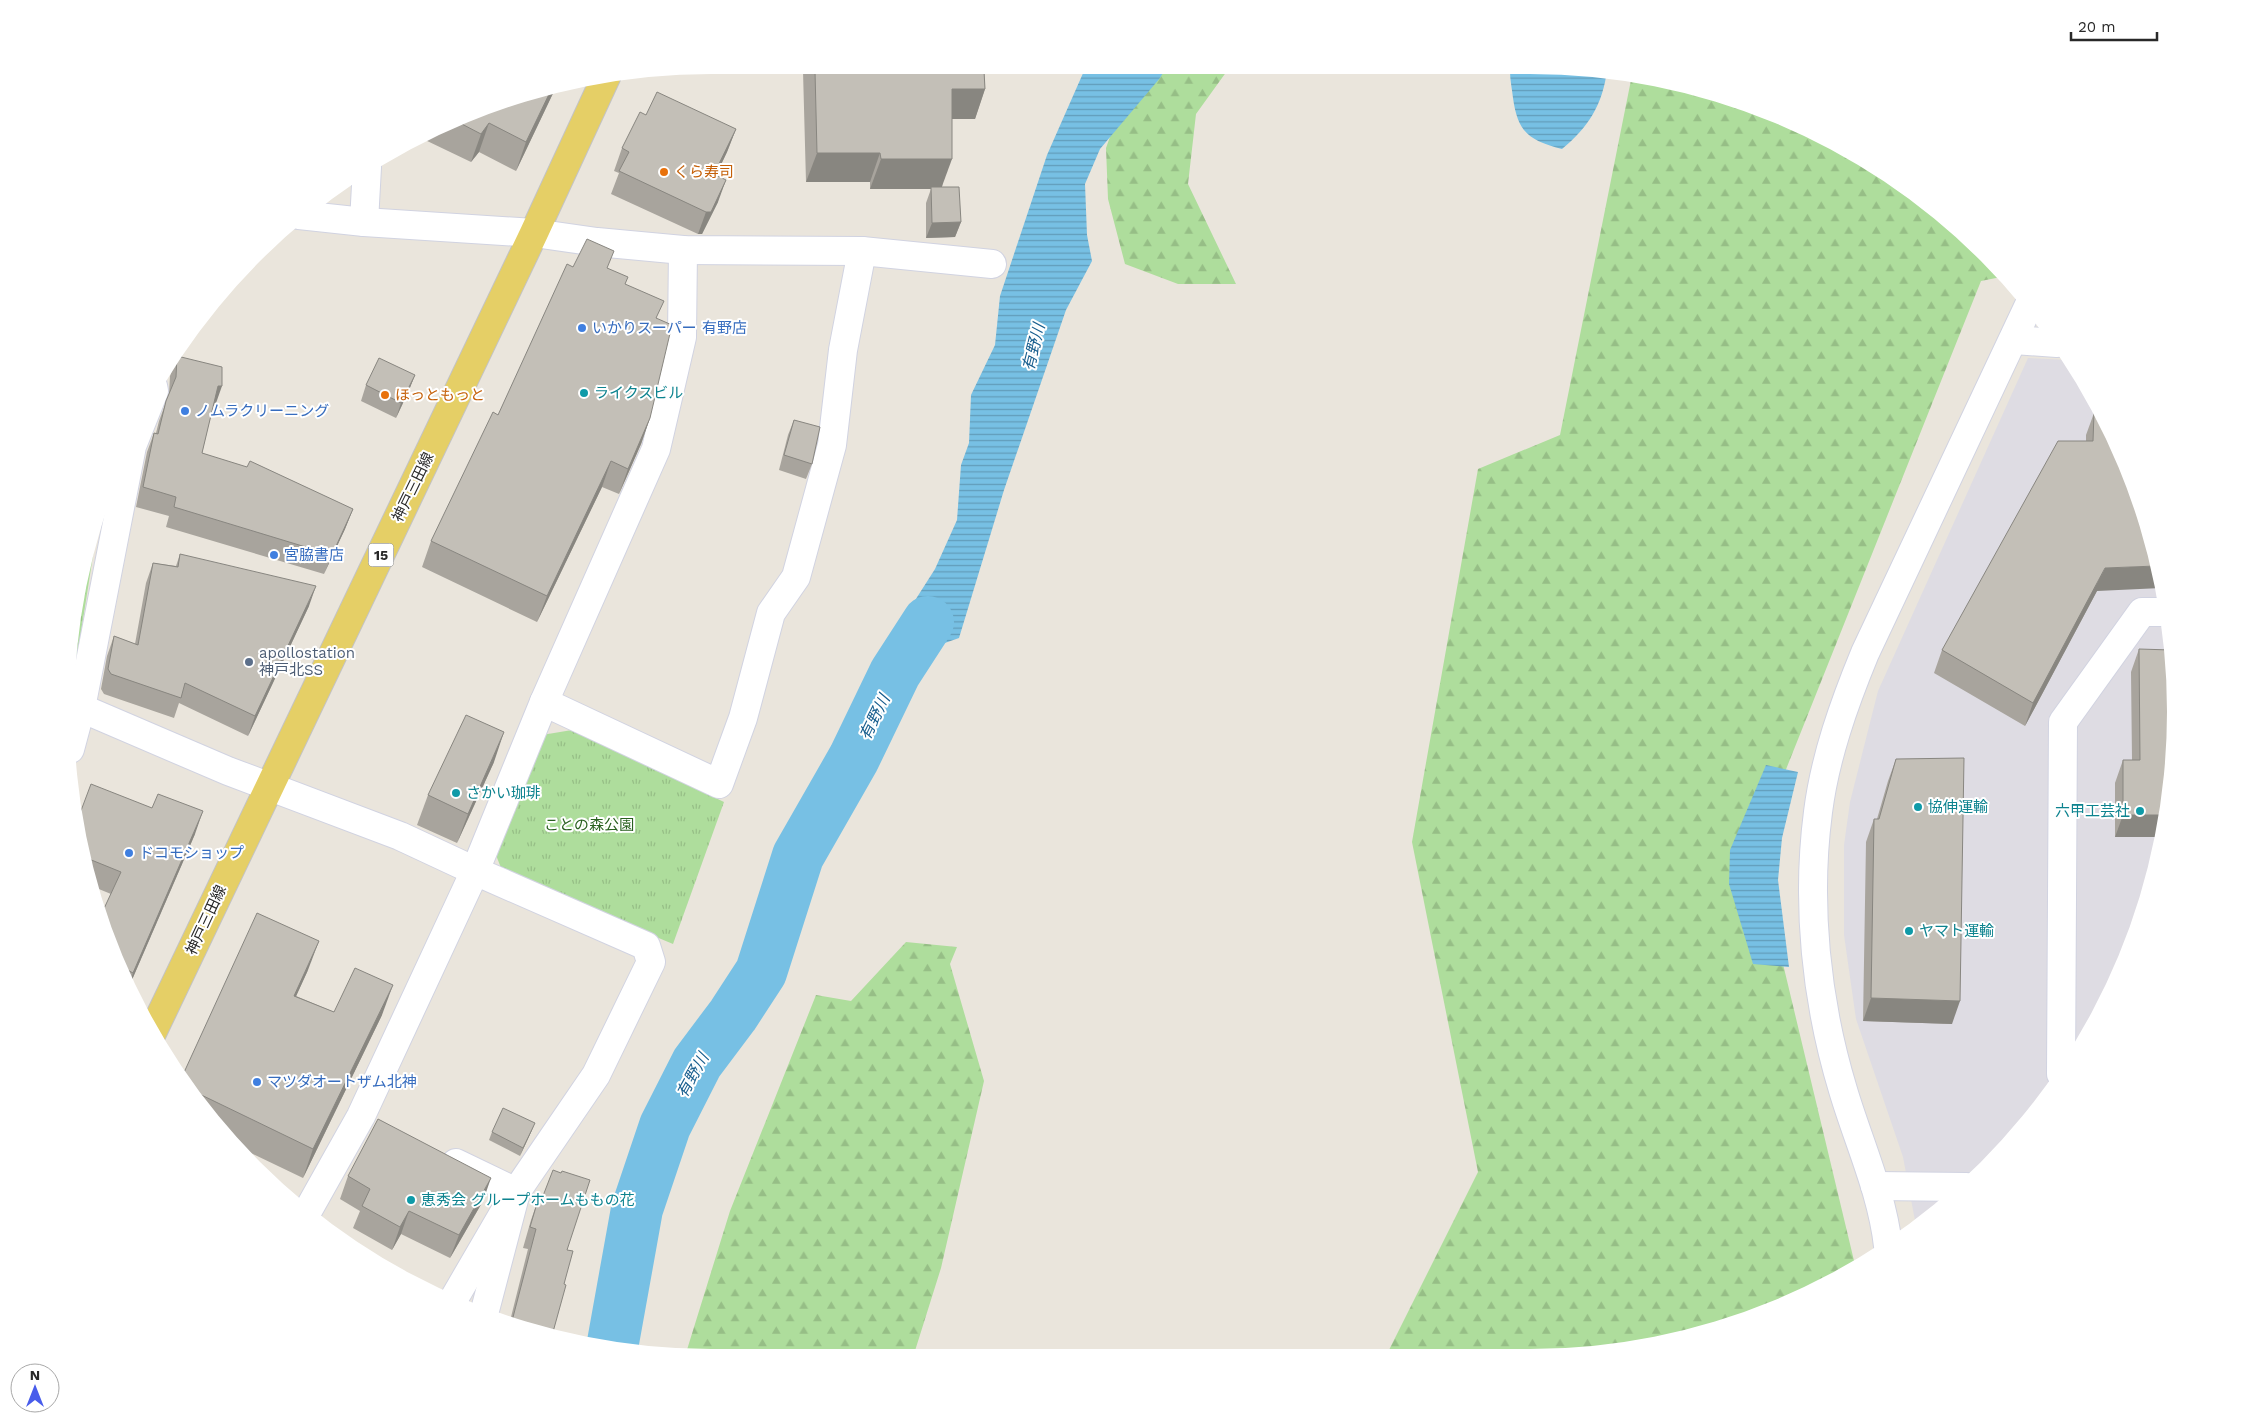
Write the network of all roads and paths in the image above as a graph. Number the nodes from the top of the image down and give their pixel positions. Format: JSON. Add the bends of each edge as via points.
{"nodes":[{"id":1,"x":603,"y":83,"type":"edge"},
{"id":2,"x":367,"y":175,"type":"edge"},
{"id":3,"x":310,"y":216,"type":"edge"},
{"id":4,"x":364,"y":222,"type":"junction"},
{"id":5,"x":534,"y":233,"type":"junction"},
{"id":6,"x":683,"y":250,"type":"junction"},
{"id":7,"x":862,"y":251,"type":"junction"},
{"id":8,"x":992,"y":264,"type":"dead end"},
{"id":9,"x":2027,"y":313,"type":"edge"},
{"id":10,"x":2014,"y":340,"type":"junction"},
{"id":11,"x":2049,"y":342,"type":"edge"},
{"id":12,"x":132,"y":445,"type":"edge"},
{"id":13,"x":2159,"y":612,"type":"edge"},
{"id":14,"x":544,"y":702,"type":"junction"},
{"id":15,"x":74,"y":703,"type":"edge"},
{"id":16,"x":74,"y":708,"type":"edge"},
{"id":17,"x":269,"y":786,"type":"junction"},
{"id":18,"x":475,"y":871,"type":"junction"},
{"id":19,"x":156,"y":1024,"type":"edge"},
{"id":20,"x":2061,"y":1064,"type":"edge"},
{"id":21,"x":360,"y":1116,"type":"junction"},
{"id":22,"x":386,"y":1129,"type":"edge"},
{"id":23,"x":430,"y":1150,"type":"edge"},
{"id":24,"x":1875,"y":1186,"type":"junction"},
{"id":25,"x":1954,"y":1187,"type":"edge"},
{"id":26,"x":516,"y":1192,"type":"junction"},
{"id":27,"x":310,"y":1207,"type":"edge"},
{"id":28,"x":1887,"y":1240,"type":"edge"},
{"id":29,"x":456,"y":1296,"type":"edge"},
{"id":30,"x":486,"y":1308,"type":"edge"}],
"edges":[{"from":1,"to":5,"type":"main road","name":"神戸三田線","number":"15"},
{"from":2,"to":4,"type":"street"},
{"from":3,"to":4,"type":"street"},
{"from":4,"to":5,"type":"street"},
{"from":5,"to":6,"type":"street"},
{"from":5,"to":17,"type":"main road","name":"神戸三田線","number":"15"},
{"from":6,"to":7,"type":"street"},
{"from":6,"to":14,"type":"street","via":[[682,337],[656,449]]},
{"from":7,"to":8,"type":"street"},
{"from":7,"to":14,"type":"street","via":[[843,350],[832,445],[796,577],[770,613],[728,788]]},
{"from":9,"to":10,"type":"street"},
{"from":10,"to":11,"type":"street"},
{"from":10,"to":24,"type":"street","via":[[1865,653],[1840,716],[1818,812],[1813,923],[1818,975],[1842,1090]]},
{"from":12,"to":15,"type":"street"},
{"from":13,"to":20,"type":"street","via":[[2142,612],[2064,722]]},
{"from":14,"to":18,"type":"street"},
{"from":16,"to":17,"type":"street"},
{"from":17,"to":18,"type":"street","via":[[400,836]]},
{"from":17,"to":19,"type":"main road","name":"神戸三田線","number":"15"},
{"from":18,"to":21,"type":"street"},
{"from":18,"to":26,"type":"street","via":[[646,946],[651,962],[596,1075]]},
{"from":21,"to":22,"type":"street"},
{"from":21,"to":27,"type":"street"},
{"from":23,"to":26,"type":"street"},
{"from":24,"to":25,"type":"street"},
{"from":24,"to":28,"type":"street"},
{"from":26,"to":29,"type":"street"},
{"from":26,"to":30,"type":"street"}]}
